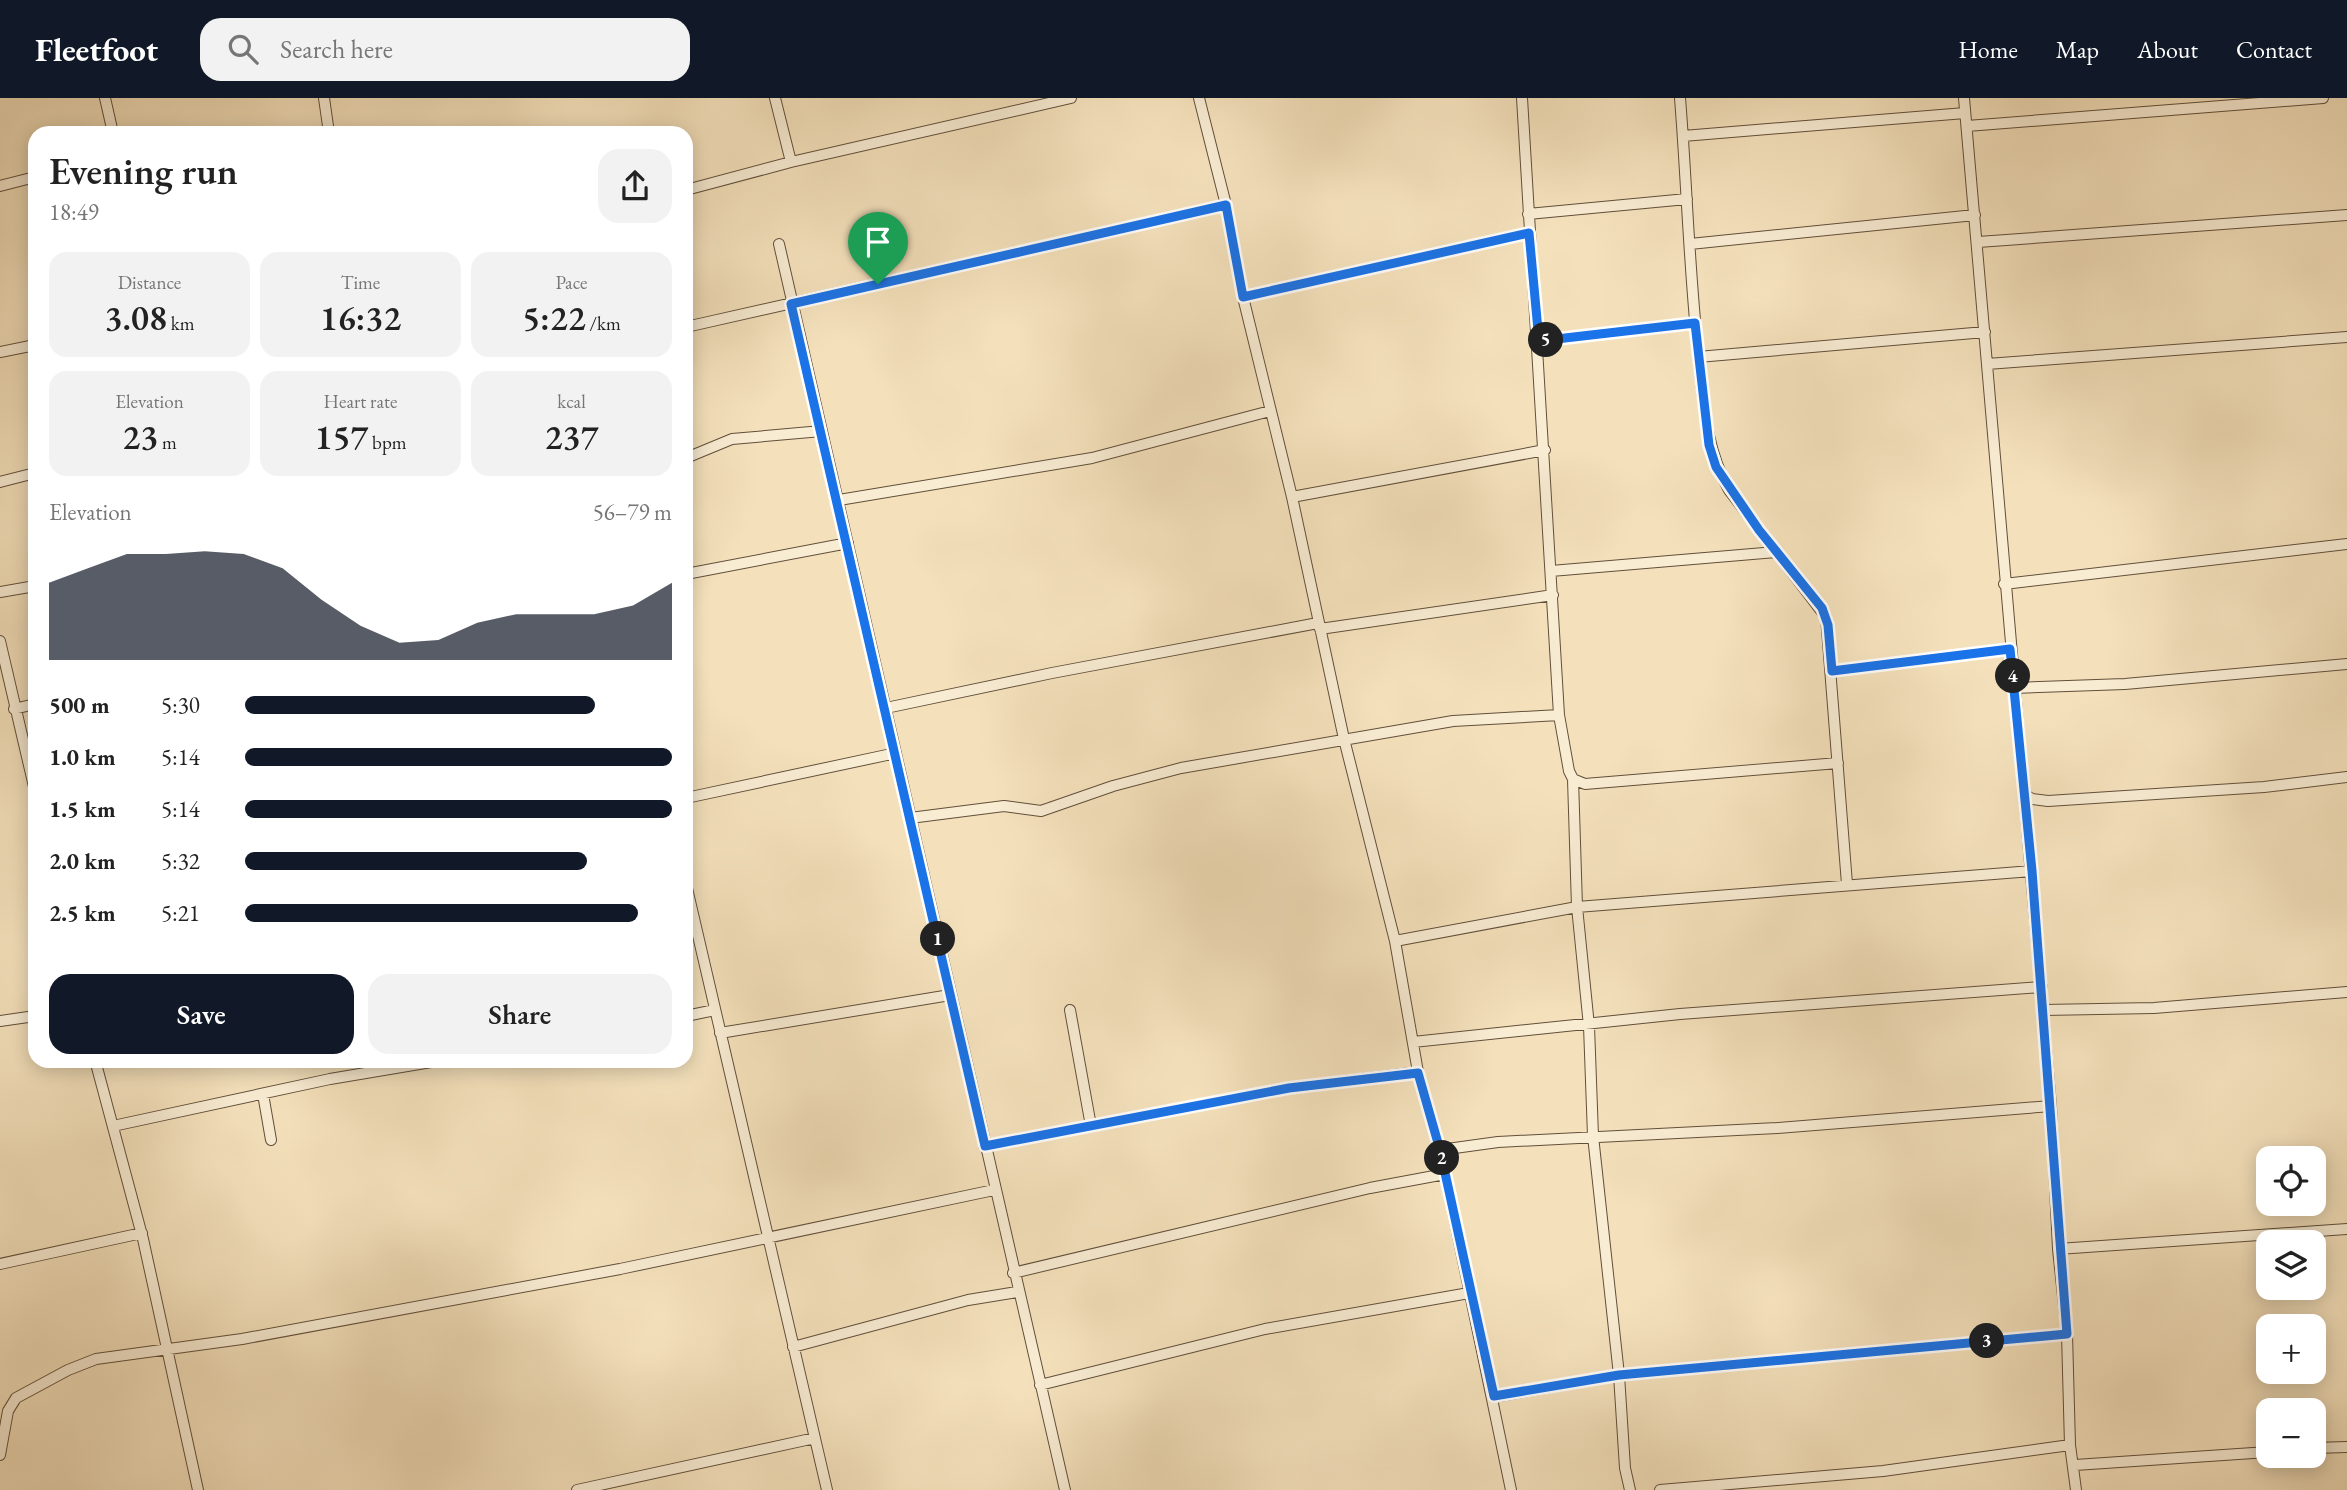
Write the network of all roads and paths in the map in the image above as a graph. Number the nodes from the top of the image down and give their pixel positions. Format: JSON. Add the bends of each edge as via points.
{"nodes":[{"id":1,"x":104,"y":98,"type":"edge"},
{"id":2,"x":324,"y":98,"type":"edge"},
{"id":3,"x":775,"y":98,"type":"edge"},
{"id":4,"x":1071,"y":98,"type":"edge"},
{"id":5,"x":1199,"y":98,"type":"edge"},
{"id":6,"x":1524,"y":98,"type":"edge"},
{"id":7,"x":1680,"y":98,"type":"edge"},
{"id":8,"x":1964,"y":98,"type":"edge"},
{"id":9,"x":2323,"y":98,"type":"edge"},
{"id":10,"x":1965,"y":113,"type":"junction"},
{"id":11,"x":111,"y":126,"type":"edge"},
{"id":12,"x":328,"y":126,"type":"edge"},
{"id":13,"x":1967,"y":126,"type":"junction"},
{"id":14,"x":1683,"y":136,"type":"junction"},
{"id":15,"x":792,"y":162,"type":"junction"},
{"id":16,"x":28,"y":179,"type":"edge"},
{"id":17,"x":0,"y":186,"type":"edge"},
{"id":18,"x":693,"y":188,"type":"edge"},
{"id":19,"x":1687,"y":200,"type":"junction"},
{"id":20,"x":1226,"y":205,"type":"junction"},
{"id":21,"x":1528,"y":214,"type":"junction"},
{"id":22,"x":1975,"y":215,"type":"junction"},
{"id":23,"x":2347,"y":215,"type":"edge"},
{"id":24,"x":1529,"y":233,"type":"junction"},
{"id":25,"x":1978,"y":242,"type":"junction"},
{"id":26,"x":779,"y":244,"type":"dead end"},
{"id":27,"x":1690,"y":244,"type":"junction"},
{"id":28,"x":1243,"y":297,"type":"junction"},
{"id":29,"x":791,"y":304,"type":"junction"},
{"id":30,"x":1695,"y":323,"type":"junction"},
{"id":31,"x":693,"y":325,"type":"edge"},
{"id":32,"x":1985,"y":332,"type":"junction"},
{"id":33,"x":2347,"y":337,"type":"edge"},
{"id":34,"x":1539,"y":341,"type":"junction"},
{"id":35,"x":28,"y":346,"type":"edge"},
{"id":36,"x":0,"y":352,"type":"edge"},
{"id":37,"x":1698,"y":357,"type":"junction"},
{"id":38,"x":1987,"y":364,"type":"junction"},
{"id":39,"x":1270,"y":411,"type":"junction"},
{"id":40,"x":822,"y":431,"type":"junction"},
{"id":41,"x":1545,"y":450,"type":"junction"},
{"id":42,"x":693,"y":455,"type":"edge"},
{"id":43,"x":28,"y":475,"type":"edge"},
{"id":44,"x":0,"y":482,"type":"edge"},
{"id":45,"x":1292,"y":497,"type":"junction"},
{"id":46,"x":839,"y":500,"type":"junction"},
{"id":47,"x":848,"y":543,"type":"junction"},
{"id":48,"x":2347,"y":544,"type":"edge"},
{"id":49,"x":1776,"y":552,"type":"junction"},
{"id":50,"x":1551,"y":571,"type":"junction"},
{"id":51,"x":693,"y":572,"type":"edge"},
{"id":52,"x":2004,"y":584,"type":"junction"},
{"id":53,"x":28,"y":587,"type":"edge"},
{"id":54,"x":0,"y":592,"type":"edge"},
{"id":55,"x":1553,"y":595,"type":"junction"},
{"id":56,"x":1319,"y":626,"type":"junction"},
{"id":57,"x":0,"y":641,"type":"edge"},
{"id":58,"x":2010,"y":649,"type":"junction"},
{"id":59,"x":2347,"y":664,"type":"edge"},
{"id":60,"x":1832,"y":671,"type":"junction"},
{"id":61,"x":2014,"y":688,"type":"junction"},
{"id":62,"x":28,"y":706,"type":"edge"},
{"id":63,"x":886,"y":708,"type":"junction"},
{"id":64,"x":14,"y":709,"type":"junction"},
{"id":65,"x":1559,"y":715,"type":"junction"},
{"id":66,"x":1344,"y":739,"type":"junction"},
{"id":67,"x":896,"y":754,"type":"junction"},
{"id":68,"x":28,"y":763,"type":"edge"},
{"id":69,"x":1838,"y":763,"type":"junction"},
{"id":70,"x":2347,"y":777,"type":"edge"},
{"id":71,"x":1573,"y":779,"type":"junction"},
{"id":72,"x":2024,"y":794,"type":"junction"},
{"id":73,"x":693,"y":797,"type":"edge"},
{"id":74,"x":910,"y":818,"type":"junction"},
{"id":75,"x":2032,"y":871,"type":"junction"},
{"id":76,"x":1847,"y":884,"type":"junction"},
{"id":77,"x":1577,"y":906,"type":"junction"},
{"id":78,"x":693,"y":914,"type":"edge"},
{"id":79,"x":1395,"y":941,"type":"junction"},
{"id":80,"x":2042,"y":987,"type":"junction"},
{"id":81,"x":2347,"y":992,"type":"edge"},
{"id":82,"x":950,"y":995,"type":"junction"},
{"id":83,"x":715,"y":1010,"type":"junction"},
{"id":84,"x":1070,"y":1010,"type":"dead end"},
{"id":85,"x":2043,"y":1010,"type":"junction"},
{"id":86,"x":693,"y":1015,"type":"edge"},
{"id":87,"x":28,"y":1017,"type":"edge"},
{"id":88,"x":0,"y":1021,"type":"edge"},
{"id":89,"x":1589,"y":1026,"type":"junction"},
{"id":90,"x":720,"y":1032,"type":"junction"},
{"id":91,"x":1413,"y":1042,"type":"junction"},
{"id":92,"x":97,"y":1068,"type":"edge"},
{"id":93,"x":401,"y":1068,"type":"edge"},
{"id":94,"x":1418,"y":1073,"type":"junction"},
{"id":95,"x":263,"y":1094,"type":"junction"},
{"id":96,"x":2051,"y":1106,"type":"junction"},
{"id":97,"x":113,"y":1126,"type":"junction"},
{"id":98,"x":1091,"y":1126,"type":"junction"},
{"id":99,"x":1593,"y":1136,"type":"junction"},
{"id":100,"x":271,"y":1140,"type":"dead end"},
{"id":101,"x":985,"y":1146,"type":"junction"},
{"id":102,"x":1440,"y":1150,"type":"junction"},
{"id":103,"x":1445,"y":1174,"type":"junction"},
{"id":104,"x":994,"y":1190,"type":"junction"},
{"id":105,"x":2347,"y":1229,"type":"edge"},
{"id":106,"x":142,"y":1234,"type":"junction"},
{"id":107,"x":767,"y":1238,"type":"junction"},
{"id":108,"x":2059,"y":1249,"type":"junction"},
{"id":109,"x":0,"y":1264,"type":"edge"},
{"id":110,"x":1013,"y":1273,"type":"junction"},
{"id":111,"x":1017,"y":1292,"type":"junction"},
{"id":112,"x":1469,"y":1293,"type":"junction"},
{"id":113,"x":2067,"y":1334,"type":"junction"},
{"id":114,"x":793,"y":1347,"type":"junction"},
{"id":115,"x":166,"y":1348,"type":"junction"},
{"id":116,"x":1619,"y":1375,"type":"junction"},
{"id":117,"x":1040,"y":1385,"type":"junction"},
{"id":118,"x":1494,"y":1396,"type":"junction"},
{"id":119,"x":815,"y":1438,"type":"junction"},
{"id":120,"x":2070,"y":1445,"type":"junction"},
{"id":121,"x":2347,"y":1447,"type":"edge"},
{"id":122,"x":2326,"y":1448,"type":"edge"},
{"id":123,"x":2256,"y":1453,"type":"edge"},
{"id":124,"x":0,"y":1455,"type":"edge"},
{"id":125,"x":2075,"y":1465,"type":"junction"},
{"id":126,"x":198,"y":1490,"type":"edge"},
{"id":127,"x":577,"y":1490,"type":"edge"},
{"id":128,"x":827,"y":1490,"type":"edge"},
{"id":129,"x":1065,"y":1490,"type":"edge"},
{"id":130,"x":1511,"y":1490,"type":"edge"},
{"id":131,"x":1630,"y":1490,"type":"edge"},
{"id":132,"x":1660,"y":1490,"type":"edge"},
{"id":133,"x":2076,"y":1490,"type":"edge"}],
"edges":[{"from":1,"to":11,"type":"street"},
{"from":2,"to":12,"type":"street"},
{"from":3,"to":15,"type":"street"},
{"from":4,"to":15,"type":"street"},
{"from":5,"to":20,"type":"street"},
{"from":6,"to":21,"type":"street"},
{"from":7,"to":14,"type":"street"},
{"from":8,"to":10,"type":"street"},
{"from":9,"to":13,"type":"street"},
{"from":10,"to":13,"type":"street"},
{"from":10,"to":14,"type":"street"},
{"from":13,"to":22,"type":"street"},
{"from":14,"to":19,"type":"street"},
{"from":15,"to":18,"type":"street"},
{"from":16,"to":17,"type":"street"},
{"from":19,"to":21,"type":"street"},
{"from":19,"to":27,"type":"street"},
{"from":20,"to":28,"type":"street"},
{"from":20,"to":29,"type":"street"},
{"from":21,"to":24,"type":"street"},
{"from":22,"to":25,"type":"street"},
{"from":22,"to":27,"type":"street"},
{"from":23,"to":25,"type":"street"},
{"from":24,"to":28,"type":"street"},
{"from":24,"to":34,"type":"street"},
{"from":25,"to":32,"type":"street"},
{"from":26,"to":29,"type":"street"},
{"from":27,"to":30,"type":"street"},
{"from":28,"to":39,"type":"street"},
{"from":29,"to":31,"type":"street"},
{"from":29,"to":40,"type":"street"},
{"from":30,"to":34,"type":"street"},
{"from":30,"to":37,"type":"street"},
{"from":32,"to":37,"type":"street"},
{"from":32,"to":38,"type":"street"},
{"from":33,"to":38,"type":"street"},
{"from":34,"to":41,"type":"street"},
{"from":35,"to":36,"type":"street"},
{"from":37,"to":49,"type":"street","via":[[1716,467]]},
{"from":38,"to":52,"type":"street"},
{"from":39,"to":45,"type":"street"},
{"from":39,"to":46,"type":"street","via":[[1092,458]]},
{"from":40,"to":42,"type":"street","via":[[732,439]]},
{"from":40,"to":46,"type":"street"},
{"from":41,"to":45,"type":"street"},
{"from":41,"to":50,"type":"street"},
{"from":43,"to":44,"type":"street"},
{"from":45,"to":56,"type":"street"},
{"from":46,"to":47,"type":"street"},
{"from":47,"to":51,"type":"street"},
{"from":47,"to":63,"type":"street"},
{"from":48,"to":52,"type":"street"},
{"from":49,"to":50,"type":"street"},
{"from":49,"to":60,"type":"street","via":[[1822,608]]},
{"from":50,"to":55,"type":"street"},
{"from":52,"to":58,"type":"street"},
{"from":53,"to":54,"type":"street"},
{"from":55,"to":56,"type":"street"},
{"from":55,"to":65,"type":"street"},
{"from":56,"to":63,"type":"street","via":[[1078,667]]},
{"from":56,"to":66,"type":"street"},
{"from":57,"to":64,"type":"street"},
{"from":58,"to":60,"type":"street"},
{"from":58,"to":61,"type":"street"},
{"from":59,"to":61,"type":"street","via":[[2126,684]]},
{"from":60,"to":69,"type":"street"},
{"from":61,"to":72,"type":"street"},
{"from":62,"to":64,"type":"street"},
{"from":63,"to":67,"type":"street"},
{"from":64,"to":68,"type":"street"},
{"from":65,"to":66,"type":"street","via":[[1453,721]]},
{"from":65,"to":71,"type":"street"},
{"from":66,"to":74,"type":"street","via":[[1181,768],[1041,811],[1004,806]]},
{"from":66,"to":79,"type":"street"},
{"from":67,"to":73,"type":"street"},
{"from":67,"to":74,"type":"street"},
{"from":69,"to":71,"type":"street","via":[[1585,784]]},
{"from":69,"to":76,"type":"street"},
{"from":70,"to":72,"type":"street","via":[[2048,801]]},
{"from":71,"to":77,"type":"street"},
{"from":72,"to":75,"type":"street"},
{"from":74,"to":82,"type":"street"},
{"from":75,"to":76,"type":"street"},
{"from":75,"to":80,"type":"street"},
{"from":76,"to":77,"type":"street"},
{"from":77,"to":79,"type":"street"},
{"from":77,"to":89,"type":"street"},
{"from":78,"to":83,"type":"street"},
{"from":79,"to":91,"type":"street"},
{"from":80,"to":85,"type":"street"},
{"from":80,"to":89,"type":"street","via":[[1680,1014]]},
{"from":81,"to":85,"type":"street","via":[[2154,1008]]},
{"from":82,"to":90,"type":"street"},
{"from":82,"to":101,"type":"street"},
{"from":83,"to":86,"type":"street"},
{"from":83,"to":90,"type":"street"},
{"from":84,"to":98,"type":"street"},
{"from":85,"to":96,"type":"street"},
{"from":87,"to":88,"type":"street"},
{"from":89,"to":91,"type":"street"},
{"from":89,"to":99,"type":"street"},
{"from":90,"to":107,"type":"street"},
{"from":91,"to":94,"type":"street"},
{"from":92,"to":97,"type":"street"},
{"from":93,"to":95,"type":"street"},
{"from":94,"to":98,"type":"street","via":[[1289,1088]]},
{"from":94,"to":102,"type":"street"},
{"from":95,"to":97,"type":"street"},
{"from":95,"to":100,"type":"street"},
{"from":96,"to":99,"type":"street","via":[[1777,1128]]},
{"from":96,"to":108,"type":"street"},
{"from":97,"to":106,"type":"street"},
{"from":98,"to":101,"type":"street"},
{"from":99,"to":102,"type":"street"},
{"from":99,"to":116,"type":"street"},
{"from":101,"to":104,"type":"street"},
{"from":102,"to":103,"type":"street"},
{"from":103,"to":110,"type":"street"},
{"from":103,"to":112,"type":"street"},
{"from":104,"to":107,"type":"street"},
{"from":104,"to":110,"type":"street"},
{"from":105,"to":108,"type":"street"},
{"from":106,"to":109,"type":"street"},
{"from":106,"to":115,"type":"street"},
{"from":107,"to":114,"type":"street"},
{"from":107,"to":115,"type":"street","via":[[242,1339]]},
{"from":108,"to":113,"type":"street"},
{"from":110,"to":111,"type":"street"},
{"from":111,"to":114,"type":"street","via":[[968,1300]]},
{"from":111,"to":117,"type":"street"},
{"from":112,"to":117,"type":"street","via":[[1265,1329]]},
{"from":112,"to":118,"type":"street"},
{"from":113,"to":116,"type":"street"},
{"from":113,"to":120,"type":"street"},
{"from":114,"to":119,"type":"street"},
{"from":115,"to":124,"type":"street","via":[[96,1359],[21,1394],[8,1411]]},
{"from":115,"to":126,"type":"street"},
{"from":116,"to":118,"type":"street"},
{"from":116,"to":131,"type":"street"},
{"from":117,"to":129,"type":"street"},
{"from":118,"to":130,"type":"street"},
{"from":119,"to":127,"type":"street"},
{"from":119,"to":128,"type":"street"},
{"from":120,"to":125,"type":"street"},
{"from":120,"to":132,"type":"street","via":[[1883,1471]]},
{"from":121,"to":122,"type":"street"},
{"from":123,"to":125,"type":"street"},
{"from":125,"to":133,"type":"street"}]}
